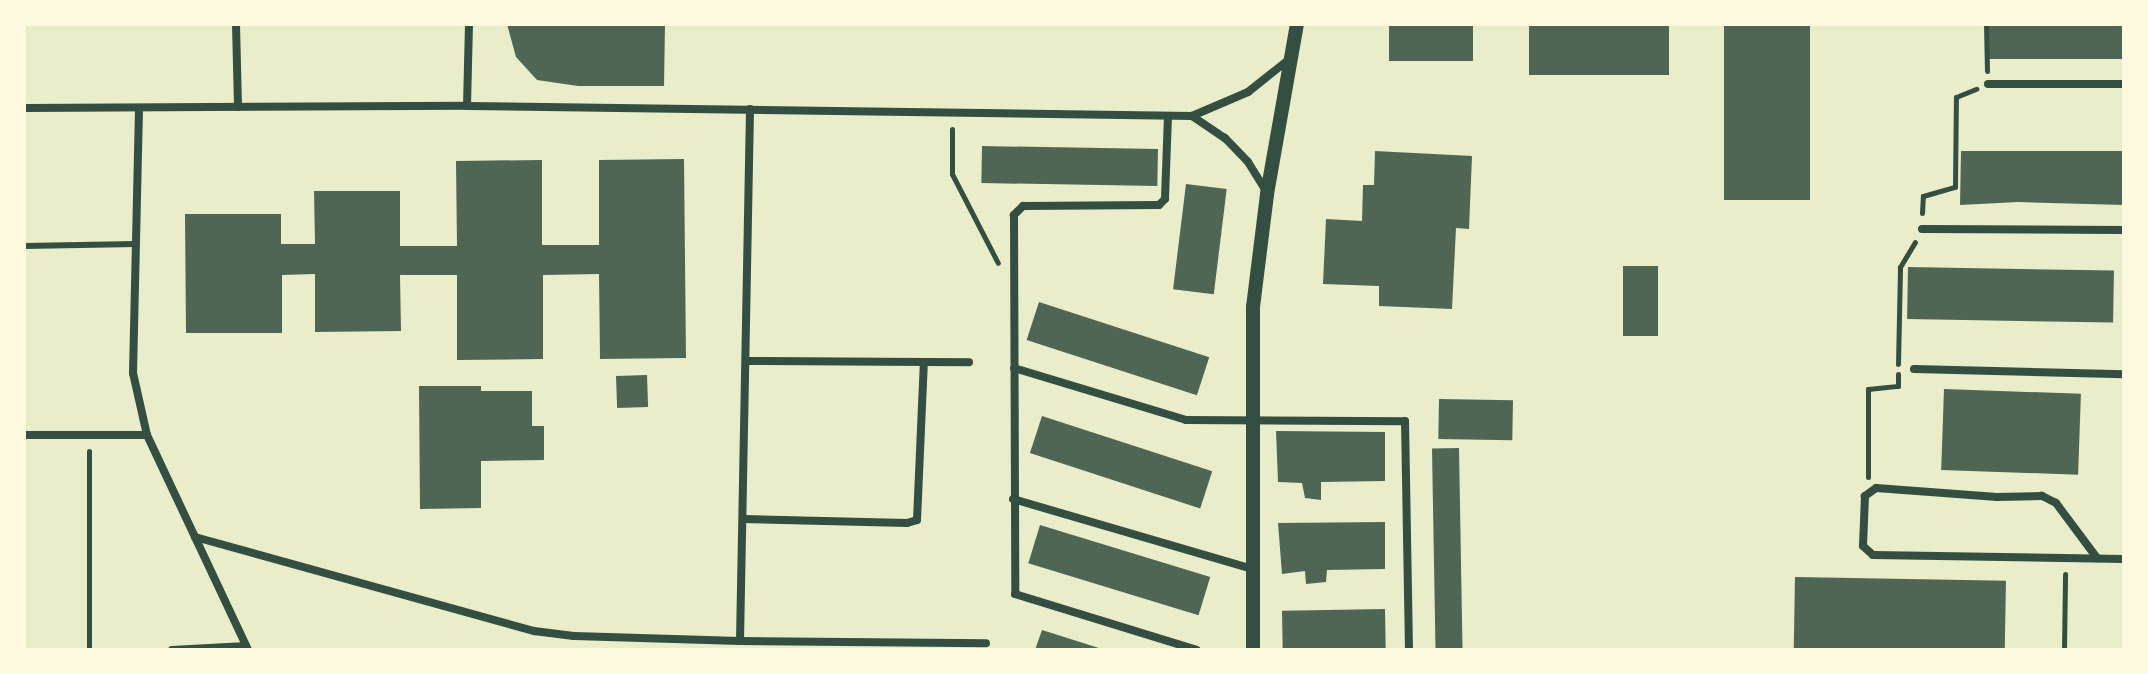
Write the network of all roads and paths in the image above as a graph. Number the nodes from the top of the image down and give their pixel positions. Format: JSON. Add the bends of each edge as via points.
{"nodes":[{"id":1,"x":236,"y":24,"type":"edge"},
{"id":2,"x":469,"y":24,"type":"edge"},
{"id":3,"x":1297,"y":24,"type":"edge"},
{"id":4,"x":1986,"y":24,"type":"edge"},
{"id":5,"x":1292,"y":56,"type":"junction"},
{"id":6,"x":1988,"y":84,"type":"junction"},
{"id":7,"x":2124,"y":84,"type":"edge"},
{"id":8,"x":467,"y":106,"type":"junction"},
{"id":9,"x":238,"y":107,"type":"junction"},
{"id":10,"x":24,"y":108,"type":"edge"},
{"id":11,"x":139,"y":109,"type":"junction"},
{"id":12,"x":750,"y":109,"type":"junction"},
{"id":13,"x":952,"y":112,"type":"junction"},
{"id":14,"x":1168,"y":116,"type":"junction"},
{"id":15,"x":1192,"y":116,"type":"junction"},
{"id":16,"x":1267,"y":194,"type":"junction"},
{"id":17,"x":1922,"y":229,"type":"junction"},
{"id":18,"x":2124,"y":230,"type":"edge"},
{"id":19,"x":136,"y":244,"type":"junction"},
{"id":20,"x":24,"y":246,"type":"edge"},
{"id":21,"x":1016,"y":269,"type":"junction"},
{"id":22,"x":747,"y":361,"type":"junction"},
{"id":23,"x":924,"y":362,"type":"junction"},
{"id":24,"x":969,"y":362,"type":"dead end"},
{"id":25,"x":1014,"y":368,"type":"junction"},
{"id":26,"x":1914,"y":369,"type":"dead end"},
{"id":27,"x":2124,"y":374,"type":"edge"},
{"id":28,"x":1253,"y":421,"type":"junction"},
{"id":29,"x":24,"y":435,"type":"edge"},
{"id":30,"x":89,"y":435,"type":"junction"},
{"id":31,"x":147,"y":435,"type":"junction"},
{"id":32,"x":1868,"y":492,"type":"junction"},
{"id":33,"x":1013,"y":499,"type":"junction"},
{"id":34,"x":743,"y":519,"type":"junction"},
{"id":35,"x":195,"y":537,"type":"junction"},
{"id":36,"x":2065,"y":557,"type":"junction"},
{"id":37,"x":2097,"y":558,"type":"junction"},
{"id":38,"x":2124,"y":559,"type":"edge"},
{"id":39,"x":1253,"y":569,"type":"junction"},
{"id":40,"x":740,"y":641,"type":"junction"},
{"id":41,"x":986,"y":643,"type":"dead end"},
{"id":42,"x":247,"y":648,"type":"edge"},
{"id":43,"x":89,"y":650,"type":"edge"},
{"id":44,"x":172,"y":650,"type":"edge"},
{"id":45,"x":1197,"y":650,"type":"edge"},
{"id":46,"x":1253,"y":650,"type":"edge"},
{"id":47,"x":1409,"y":650,"type":"edge"},
{"id":48,"x":2064,"y":650,"type":"edge"}],
"edges":[{"from":1,"to":9,"type":"street"},
{"from":2,"to":8,"type":"street"},
{"from":3,"to":5,"type":"street"},
{"from":4,"to":6,"type":"path"},
{"from":5,"to":15,"type":"street","via":[[1248,92]]},
{"from":5,"to":16,"type":"street"},
{"from":6,"to":7,"type":"street"},
{"from":6,"to":17,"type":"path","via":[[1956,97],[1955,187],[1923,196]]},
{"from":8,"to":9,"type":"street"},
{"from":8,"to":12,"type":"street"},
{"from":9,"to":11,"type":"street"},
{"from":10,"to":11,"type":"street"},
{"from":11,"to":19,"type":"street"},
{"from":12,"to":13,"type":"street"},
{"from":12,"to":22,"type":"street"},
{"from":13,"to":14,"type":"street"},
{"from":13,"to":21,"type":"path","via":[[952,174],[995,262]]},
{"from":14,"to":15,"type":"street"},
{"from":14,"to":21,"type":"street","via":[[1163,203],[1023,206],[1014,215]]},
{"from":15,"to":16,"type":"street","via":[[1225,138]]},
{"from":16,"to":28,"type":"street","via":[[1253,307]]},
{"from":17,"to":18,"type":"street"},
{"from":17,"to":32,"type":"path","via":[[1900,267],[1898,386],[1868,389]]},
{"from":19,"to":20,"type":"lane"},
{"from":19,"to":31,"type":"street","via":[[133,373]]},
{"from":21,"to":25,"type":"street"},
{"from":22,"to":23,"type":"street"},
{"from":22,"to":34,"type":"street"},
{"from":23,"to":24,"type":"street"},
{"from":23,"to":34,"type":"street","via":[[917,520]]},
{"from":25,"to":28,"type":"street","via":[[1186,420]]},
{"from":25,"to":33,"type":"street"},
{"from":26,"to":27,"type":"street"},
{"from":28,"to":39,"type":"street"},
{"from":28,"to":47,"type":"street","via":[[1405,421]]},
{"from":29,"to":30,"type":"street"},
{"from":30,"to":31,"type":"street"},
{"from":30,"to":43,"type":"path"},
{"from":31,"to":35,"type":"street"},
{"from":32,"to":36,"type":"street","via":[[1863,546],[1869,554]]},
{"from":32,"to":37,"type":"street","via":[[1876,488],[2042,496],[2056,503]]},
{"from":33,"to":39,"type":"street"},
{"from":33,"to":45,"type":"street","via":[[1015,594]]},
{"from":34,"to":40,"type":"street"},
{"from":35,"to":40,"type":"street","via":[[534,631]]},
{"from":35,"to":42,"type":"street"},
{"from":36,"to":37,"type":"street"},
{"from":36,"to":48,"type":"path"},
{"from":37,"to":38,"type":"street"},
{"from":39,"to":46,"type":"street"},
{"from":40,"to":41,"type":"street"},
{"from":42,"to":44,"type":"street"}]}
